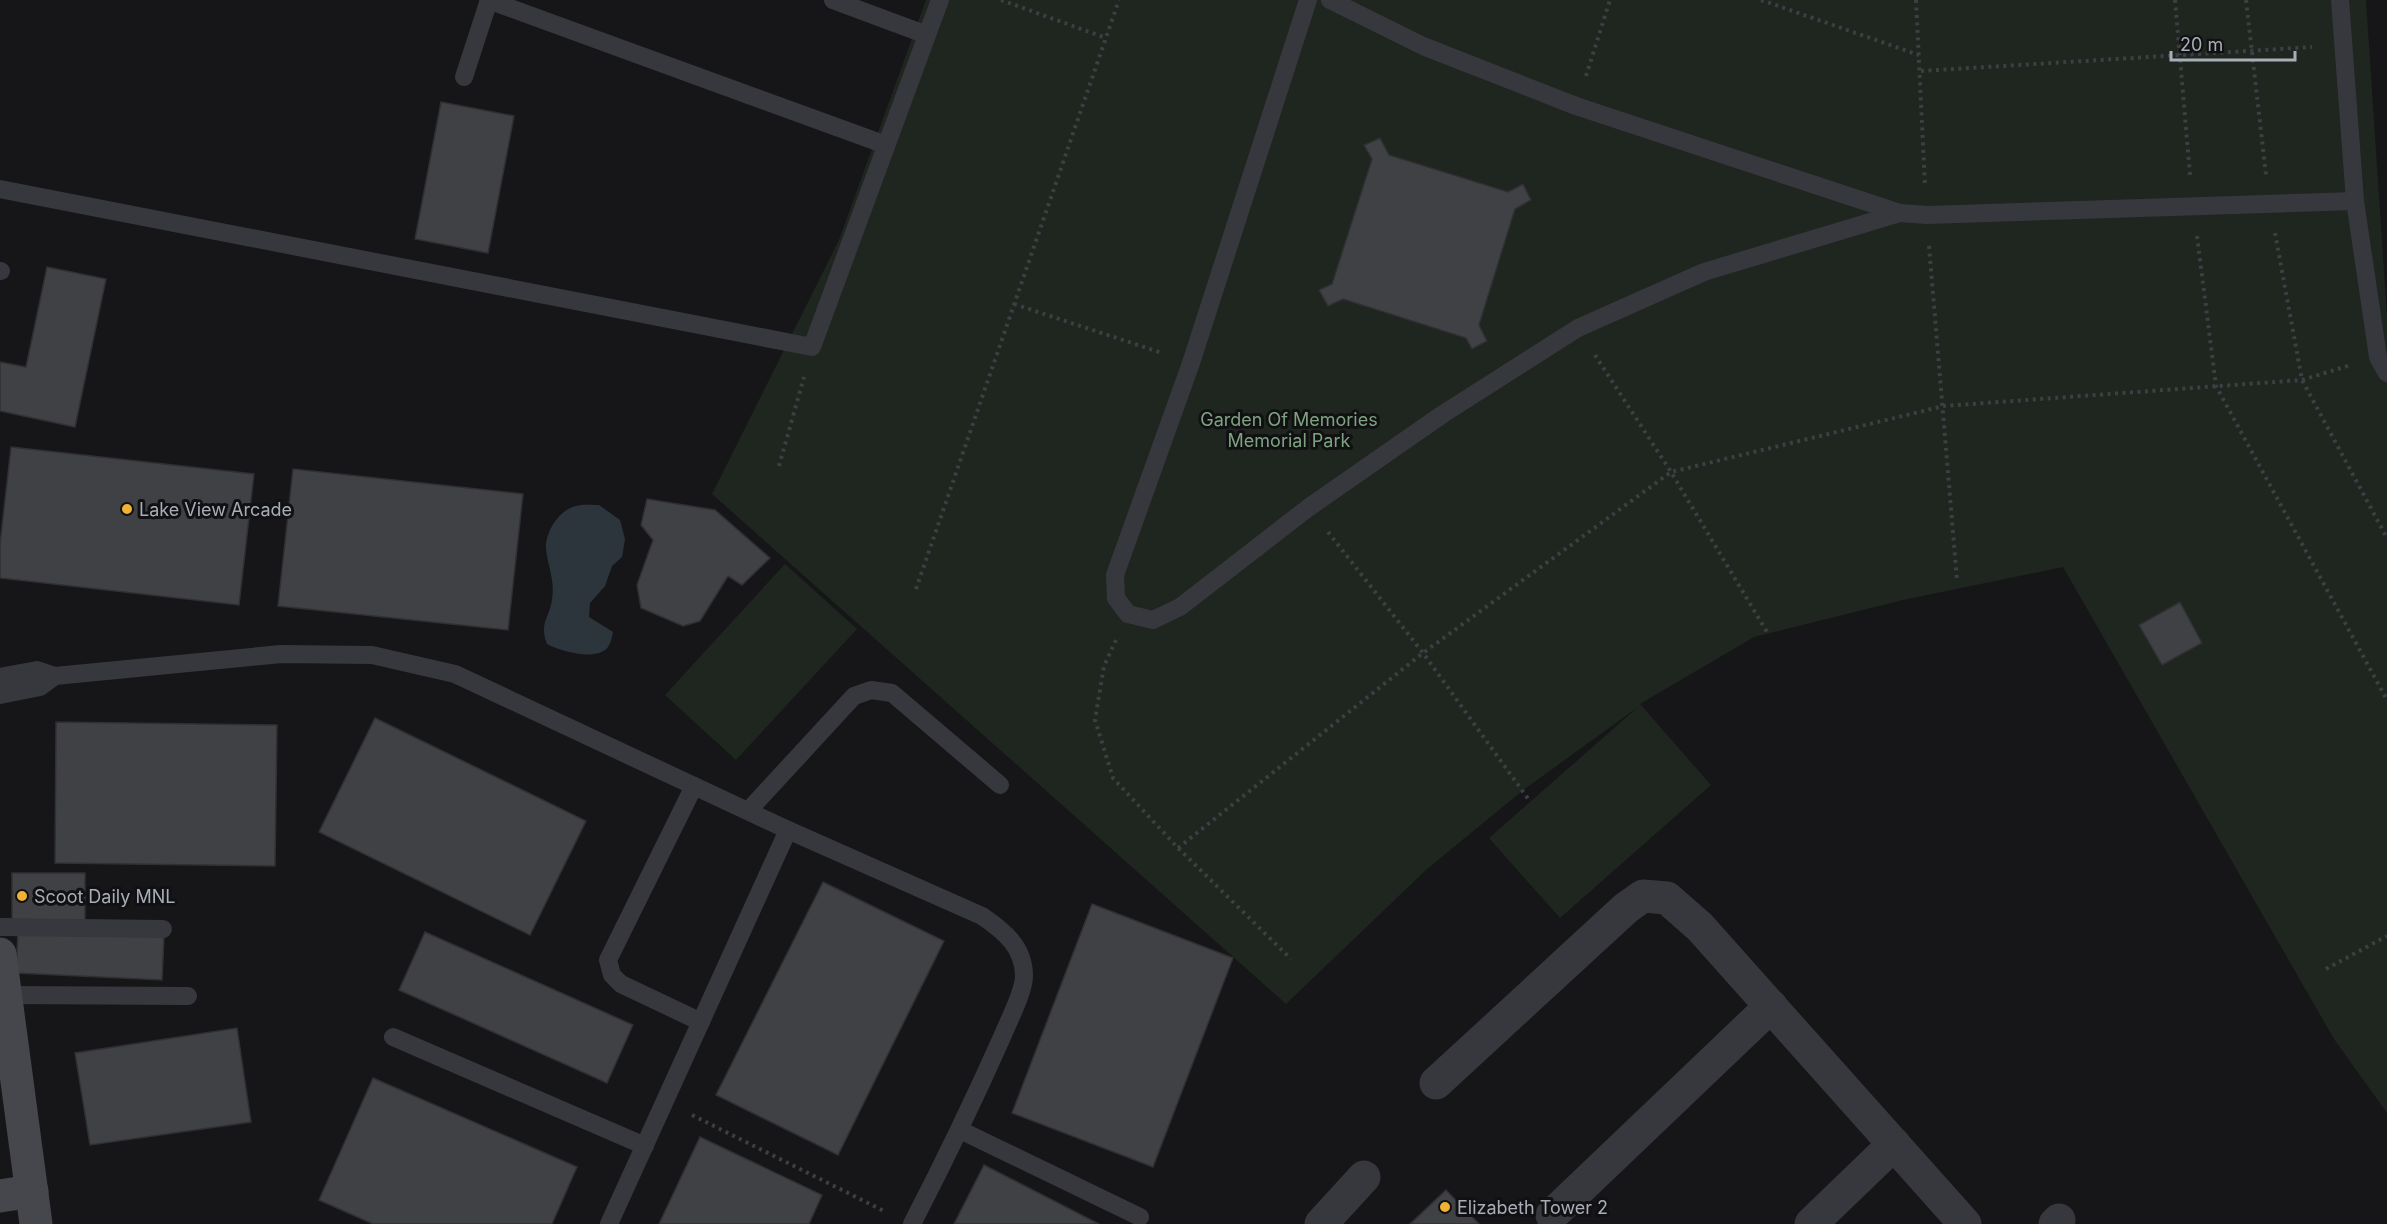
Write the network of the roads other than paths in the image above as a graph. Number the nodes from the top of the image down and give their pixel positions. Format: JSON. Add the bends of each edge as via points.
{"nodes":[{"id":1,"x":489,"y":0,"type":"edge"},
{"id":2,"x":834,"y":0,"type":"edge"},
{"id":3,"x":940,"y":0,"type":"edge"},
{"id":4,"x":1308,"y":0,"type":"edge"},
{"id":5,"x":1330,"y":0,"type":"edge"},
{"id":6,"x":2340,"y":0,"type":"edge"},
{"id":7,"x":927,"y":34,"type":"junction"},
{"id":8,"x":464,"y":76,"type":"dead end"},
{"id":9,"x":886,"y":145,"type":"junction"},
{"id":10,"x":0,"y":189,"type":"edge"},
{"id":11,"x":2355,"y":201,"type":"junction"},
{"id":12,"x":1900,"y":213,"type":"junction"},
{"id":13,"x":2383,"y":365,"type":"edge"},
{"id":14,"x":55,"y":676,"type":"junction"},
{"id":15,"x":0,"y":677,"type":"edge"},
{"id":16,"x":0,"y":695,"type":"edge"},
{"id":17,"x":1000,"y":784,"type":"dead end"},
{"id":18,"x":694,"y":786,"type":"junction"},
{"id":19,"x":748,"y":811,"type":"junction"},
{"id":20,"x":788,"y":830,"type":"junction"},
{"id":21,"x":0,"y":927,"type":"edge"},
{"id":22,"x":163,"y":929,"type":"dead end"},
{"id":23,"x":0,"y":954,"type":"edge"},
{"id":24,"x":6,"y":995,"type":"junction"},
{"id":25,"x":188,"y":996,"type":"dead end"},
{"id":26,"x":1771,"y":1006,"type":"junction"},
{"id":27,"x":700,"y":1022,"type":"junction"},
{"id":28,"x":393,"y":1037,"type":"dead end"},
{"id":29,"x":1436,"y":1083,"type":"dead end"},
{"id":30,"x":960,"y":1130,"type":"junction"},
{"id":31,"x":1894,"y":1144,"type":"junction"},
{"id":32,"x":645,"y":1146,"type":"junction"},
{"id":33,"x":1364,"y":1177,"type":"dead end"},
{"id":34,"x":32,"y":1191,"type":"junction"},
{"id":35,"x":0,"y":1196,"type":"edge"},
{"id":36,"x":1552,"y":1215,"type":"dead end"},
{"id":37,"x":1140,"y":1217,"type":"dead end"},
{"id":38,"x":36,"y":1224,"type":"edge"},
{"id":39,"x":609,"y":1224,"type":"edge"},
{"id":40,"x":912,"y":1224,"type":"edge"},
{"id":41,"x":1321,"y":1224,"type":"edge"},
{"id":42,"x":1811,"y":1224,"type":"edge"},
{"id":43,"x":1965,"y":1224,"type":"edge"}],
"edges":[{"from":1,"to":8,"type":"lane"},
{"from":1,"to":9,"type":"lane"},
{"from":2,"to":7,"type":"lane"},
{"from":3,"to":7,"type":"lane"},
{"from":4,"to":12,"type":"lane","via":[[1191,363],[1115,575],[1116,598],[1128,614],[1153,620],[1180,608],[1308,508],[1443,414],[1578,328],[1704,272]]},
{"from":5,"to":12,"type":"lane","via":[[1423,46],[1576,106]]},
{"from":6,"to":11,"type":"lane"},
{"from":7,"to":9,"type":"lane"},
{"from":9,"to":10,"type":"lane","via":[[812,347]]},
{"from":11,"to":12,"type":"lane"},
{"from":11,"to":13,"type":"lane"},
{"from":14,"to":15,"type":"lane","via":[[37,670]]},
{"from":14,"to":16,"type":"lane","via":[[40,687]]},
{"from":14,"to":18,"type":"lane","via":[[282,654],[372,656],[456,674]]},
{"from":17,"to":19,"type":"lane","via":[[892,693],[872,690],[854,696]]},
{"from":18,"to":19,"type":"lane"},
{"from":18,"to":27,"type":"lane","via":[[608,960],[612,975],[621,984]]},
{"from":19,"to":20,"type":"lane"},
{"from":20,"to":27,"type":"lane"},
{"from":20,"to":30,"type":"lane","via":[[981,916],[1007,933],[1020,953],[1024,978]]},
{"from":21,"to":22,"type":"lane"},
{"from":23,"to":24,"type":"street"},
{"from":24,"to":25,"type":"lane"},
{"from":24,"to":34,"type":"street"},
{"from":26,"to":29,"type":"street","via":[[1683,911],[1667,898],[1643,896]]},
{"from":26,"to":31,"type":"street"},
{"from":26,"to":36,"type":"street"},
{"from":27,"to":32,"type":"lane"},
{"from":28,"to":32,"type":"lane"},
{"from":30,"to":37,"type":"lane"},
{"from":30,"to":40,"type":"lane"},
{"from":31,"to":42,"type":"street"},
{"from":31,"to":43,"type":"street"},
{"from":32,"to":39,"type":"lane"},
{"from":33,"to":41,"type":"street"},
{"from":34,"to":35,"type":"street"},
{"from":34,"to":38,"type":"street"}]}
